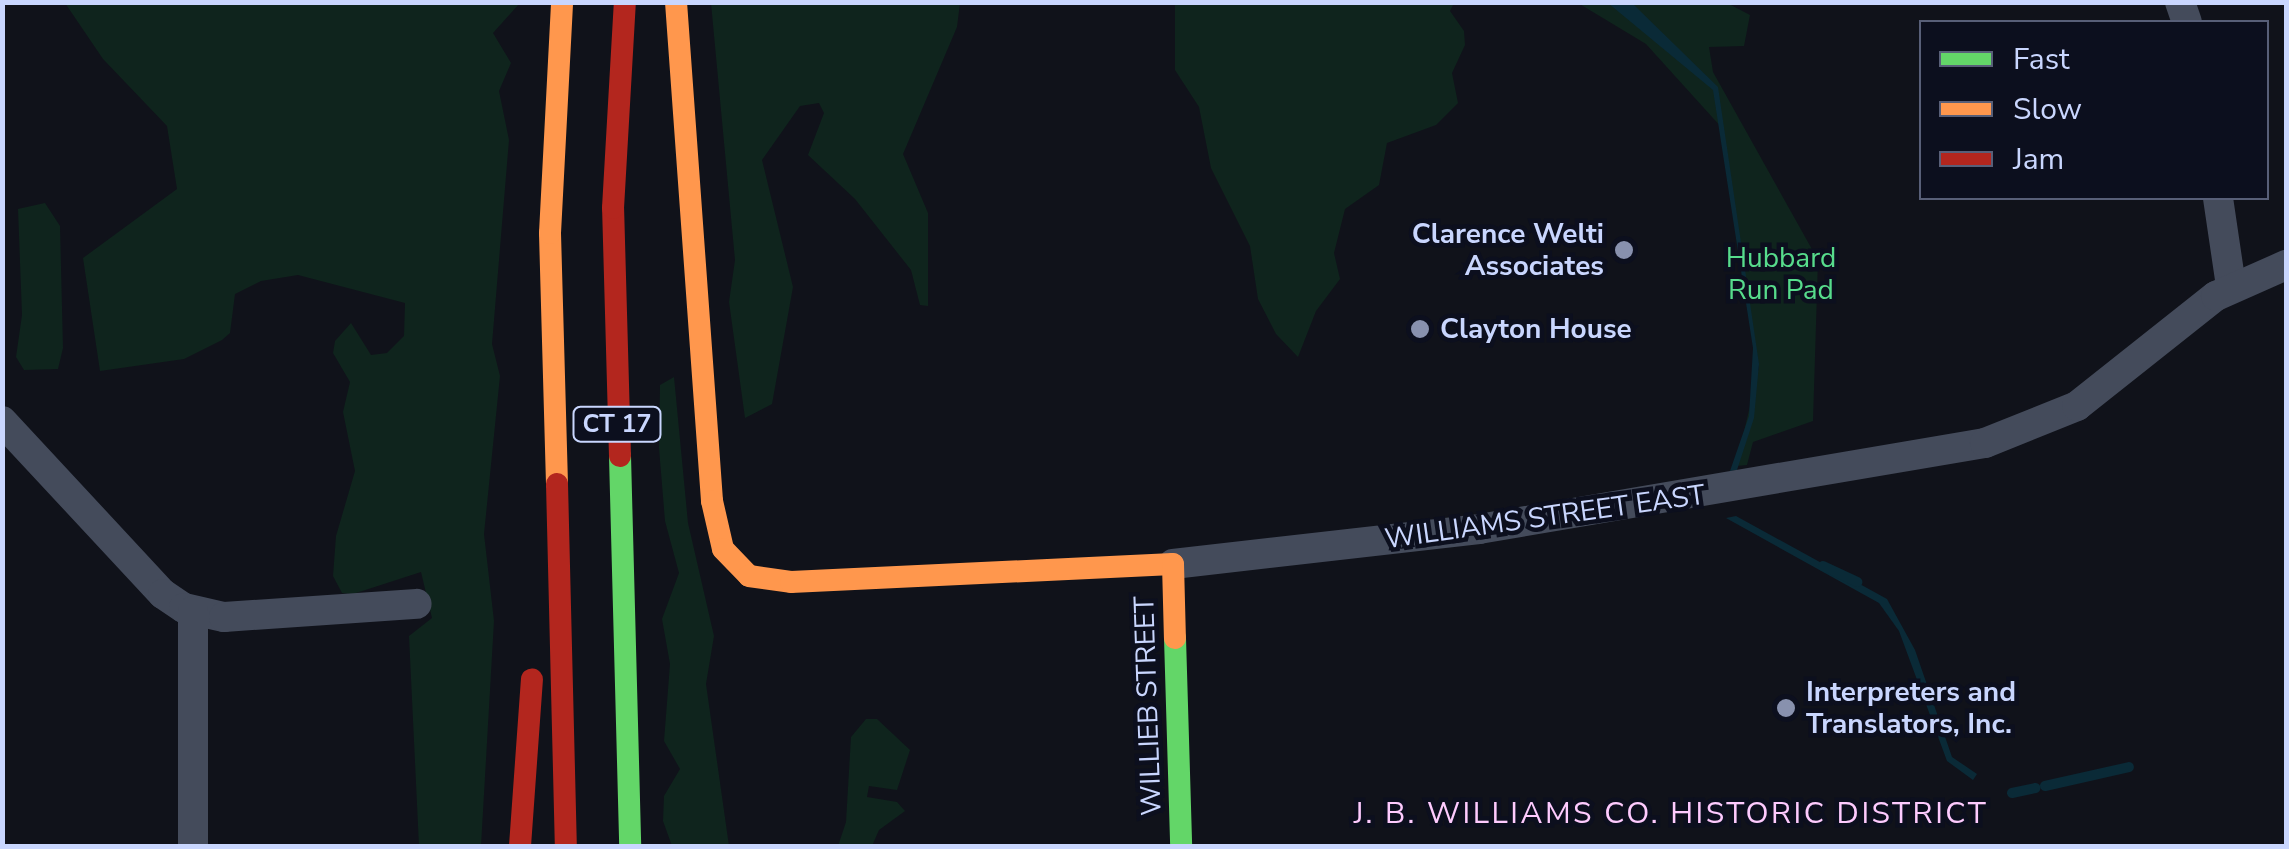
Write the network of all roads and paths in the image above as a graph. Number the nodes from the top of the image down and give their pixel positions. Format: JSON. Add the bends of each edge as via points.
{"nodes":[{"id":1,"x":562,"y":2,"type":"edge"},
{"id":2,"x":625,"y":2,"type":"edge"},
{"id":3,"x":676,"y":2,"type":"edge"},
{"id":4,"x":2218,"y":200,"type":"edge"},
{"id":5,"x":2286,"y":265,"type":"edge"},
{"id":6,"x":2231,"y":286,"type":"junction"},
{"id":7,"x":2,"y":421,"type":"edge"},
{"id":8,"x":1173,"y":564,"type":"junction"},
{"id":9,"x":559,"y":580,"type":"junction"},
{"id":10,"x":417,"y":604,"type":"dead end"},
{"id":11,"x":193,"y":611,"type":"junction"},
{"id":12,"x":193,"y":846,"type":"edge"},
{"id":13,"x":520,"y":846,"type":"edge"},
{"id":14,"x":566,"y":846,"type":"edge"},
{"id":15,"x":630,"y":846,"type":"edge"},
{"id":16,"x":1181,"y":846,"type":"edge"}],
"edges":[{"from":1,"to":9,"type":"main road","number":"CT 17","via":[[550,233]]},
{"from":2,"to":15,"type":"main road","number":"CT 17","via":[[613,224]]},
{"from":3,"to":8,"type":"main road","name":"WILLIAMS STREET EAST","via":[[712,501],[722,549],[749,576],[790,582]]},
{"from":4,"to":6,"type":"street"},
{"from":5,"to":6,"type":"street","name":"WILLIAMS STREET EAST"},
{"from":6,"to":8,"type":"street","name":"WILLIAMS STREET EAST","via":[[2077,406],[1985,443],[1479,529]]},
{"from":7,"to":11,"type":"street","via":[[162,594]]},
{"from":8,"to":16,"type":"main road","name":"WILLIEB STREET"},
{"from":9,"to":13,"type":"main road","via":[[532,677]]},
{"from":9,"to":14,"type":"main road","number":"CT 17"},
{"from":10,"to":11,"type":"street","via":[[235,616]]},
{"from":11,"to":12,"type":"street"}]}
